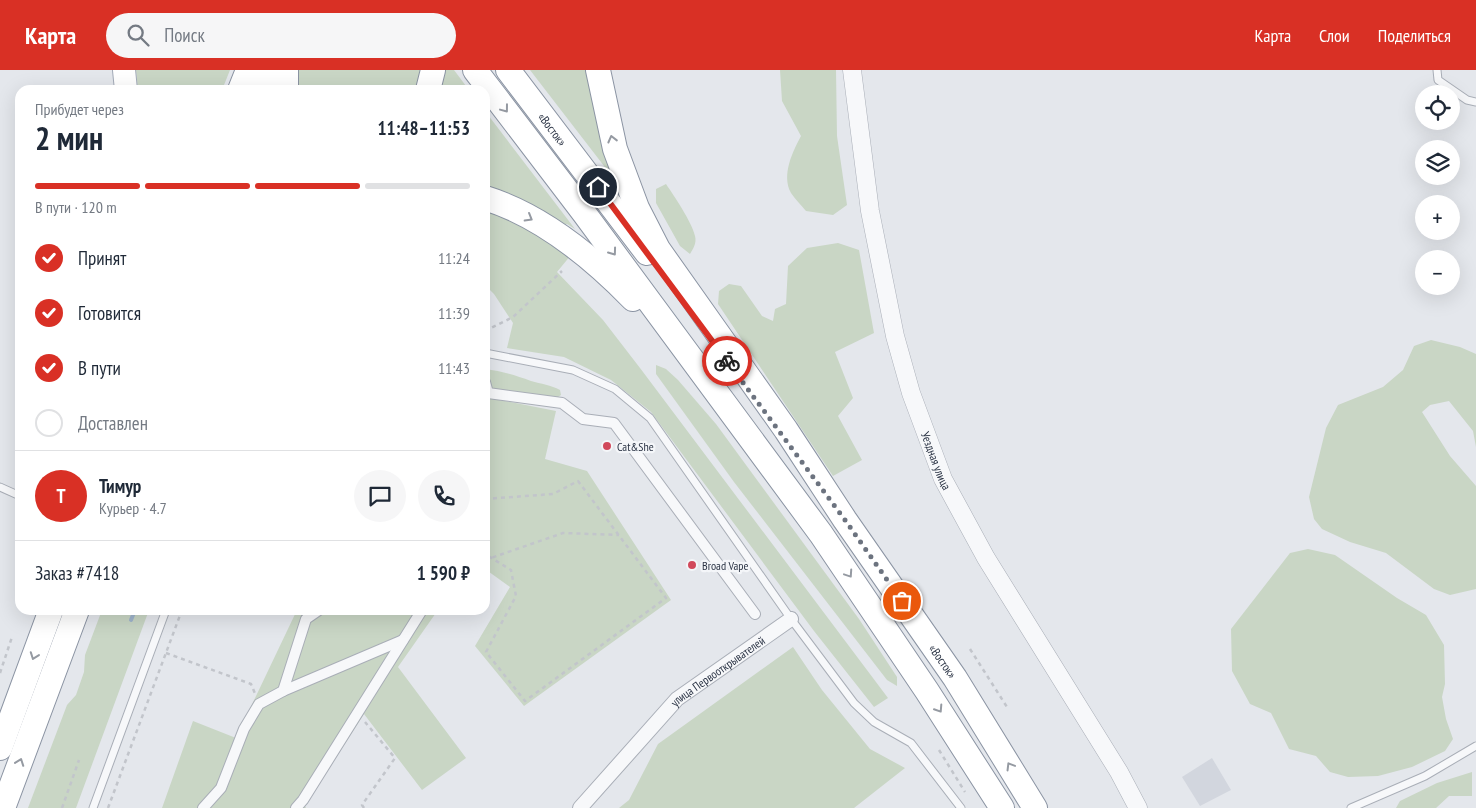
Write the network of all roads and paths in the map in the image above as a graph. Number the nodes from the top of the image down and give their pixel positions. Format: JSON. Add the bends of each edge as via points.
{"nodes":[{"id":1,"x":124,"y":70,"type":"edge"},
{"id":2,"x":248,"y":70,"type":"edge"},
{"id":3,"x":272,"y":70,"type":"edge"},
{"id":4,"x":286,"y":70,"type":"edge"},
{"id":5,"x":433,"y":70,"type":"edge"},
{"id":6,"x":475,"y":70,"type":"edge"},
{"id":7,"x":508,"y":70,"type":"edge"},
{"id":8,"x":598,"y":70,"type":"edge"},
{"id":9,"x":852,"y":70,"type":"edge"},
{"id":10,"x":1437,"y":70,"type":"edge"},
{"id":11,"x":126,"y":85,"type":"edge"},
{"id":12,"x":242,"y":85,"type":"edge"},
{"id":13,"x":266,"y":85,"type":"edge"},
{"id":14,"x":286,"y":85,"type":"edge"},
{"id":15,"x":429,"y":85,"type":"edge"},
{"id":16,"x":486,"y":85,"type":"edge"},
{"id":17,"x":490,"y":90,"type":"edge"},
{"id":18,"x":1476,"y":102,"type":"edge"},
{"id":19,"x":490,"y":200,"type":"edge"},
{"id":20,"x":562,"y":271,"type":"dead end"},
{"id":21,"x":490,"y":329,"type":"edge"},
{"id":22,"x":490,"y":354,"type":"edge"},
{"id":23,"x":490,"y":393,"type":"edge"},
{"id":24,"x":1,"y":488,"type":"edge"},
{"id":25,"x":15,"y":494,"type":"edge"},
{"id":26,"x":490,"y":499,"type":"edge"},
{"id":27,"x":845,"y":520,"type":"junction"},
{"id":28,"x":822,"y":534,"type":"junction"},
{"id":29,"x":619,"y":535,"type":"junction"},
{"id":30,"x":491,"y":558,"type":"joint"},
{"id":31,"x":755,"y":614,"type":"dead end"},
{"id":32,"x":49,"y":615,"type":"edge"},
{"id":33,"x":75,"y":615,"type":"edge"},
{"id":34,"x":164,"y":615,"type":"edge"},
{"id":35,"x":180,"y":615,"type":"edge"},
{"id":36,"x":311,"y":615,"type":"edge"},
{"id":37,"x":419,"y":615,"type":"edge"},
{"id":38,"x":791,"y":619,"type":"junction"},
{"id":39,"x":12,"y":637,"type":"dead end"},
{"id":40,"x":403,"y":640,"type":"junction"},
{"id":41,"x":970,"y":649,"type":"dead end"},
{"id":42,"x":166,"y":652,"type":"junction"},
{"id":43,"x":0,"y":673,"type":"edge"},
{"id":44,"x":283,"y":691,"type":"junction"},
{"id":45,"x":259,"y":704,"type":"junction"},
{"id":46,"x":1007,"y":707,"type":"dead end"},
{"id":47,"x":357,"y":713,"type":"junction"},
{"id":48,"x":1476,"y":746,"type":"edge"},
{"id":49,"x":0,"y":748,"type":"edge"},
{"id":50,"x":939,"y":750,"type":"dead end"},
{"id":51,"x":79,"y":760,"type":"dead end"},
{"id":52,"x":1022,"y":787,"type":"junction"},
{"id":53,"x":966,"y":792,"type":"dead end"},
{"id":54,"x":5,"y":806,"type":"edge"},
{"id":55,"x":1138,"y":806,"type":"edge"},
{"id":56,"x":62,"y":808,"type":"edge"},
{"id":57,"x":93,"y":808,"type":"edge"},
{"id":58,"x":108,"y":808,"type":"edge"},
{"id":59,"x":204,"y":808,"type":"edge"},
{"id":60,"x":296,"y":808,"type":"edge"},
{"id":61,"x":364,"y":808,"type":"edge"},
{"id":62,"x":580,"y":808,"type":"edge"},
{"id":63,"x":960,"y":808,"type":"edge"},
{"id":64,"x":1002,"y":808,"type":"edge"},
{"id":65,"x":1035,"y":808,"type":"edge"},
{"id":66,"x":1041,"y":808,"type":"edge"},
{"id":67,"x":1351,"y":808,"type":"edge"}],
"edges":[{"from":1,"to":11,"type":"main road"},
{"from":2,"to":12,"type":"highway"},
{"from":3,"to":13,"type":"highway"},
{"from":4,"to":14,"type":"highway"},
{"from":5,"to":15,"type":"highway"},
{"from":6,"to":16,"type":"highway","one_way":true},
{"from":7,"to":27,"type":"highway","name":"«Восток»"},
{"from":27,"to":8,"type":"highway","one_way":true,"via":[[658,248],[637,208],[614,149]]},
{"from":9,"to":55,"type":"street","name":"Уездная улица","via":[[870,211],[895,336],[911,393],[943,479],[986,558]]},
{"from":10,"to":18,"type":"lane","via":[[1438,80],[1467,100]]},
{"from":17,"to":28,"type":"highway","one_way":true},
{"from":19,"to":28,"type":"highway","one_way":true,"via":[[544,226],[617,282],[639,305],[745,442]]},
{"from":20,"to":21,"type":"path","via":[[513,317]]},
{"from":22,"to":38,"type":"lane","via":[[573,370],[615,389],[650,418]]},
{"from":23,"to":31,"type":"street","via":[[562,403],[583,419],[614,423]]},
{"from":24,"to":25,"type":"lane"},
{"from":26,"to":29,"type":"path","via":[[553,494],[578,481]]},
{"from":52,"to":27,"type":"highway","name":"«Восток»","one_way":true,"via":[[955,678]]},
{"from":28,"to":64,"type":"highway","one_way":true},
{"from":29,"to":30,"type":"path","via":[[563,533]]},
{"from":29,"to":30,"type":"path","via":[[666,598],[525,700],[486,652],[516,596],[511,570]]},
{"from":32,"to":49,"type":"highway","one_way":true},
{"from":54,"to":33,"type":"highway","one_way":true},
{"from":34,"to":57,"type":"lane"},
{"from":35,"to":42,"type":"path"},
{"from":36,"to":44,"type":"street","via":[[306,619]]},
{"from":37,"to":40,"type":"street"},
{"from":38,"to":62,"type":"street","name":"улица Первооткрывателей","via":[[677,699]]},
{"from":38,"to":63,"type":"lane","via":[[854,703],[874,722],[911,743]]},
{"from":39,"to":43,"type":"path"},
{"from":40,"to":44,"type":"street"},
{"from":40,"to":47,"type":"street"},
{"from":41,"to":46,"type":"path"},
{"from":42,"to":45,"type":"path","via":[[251,684]]},
{"from":42,"to":58,"type":"path"},
{"from":44,"to":45,"type":"street"},
{"from":45,"to":59,"type":"street","via":[[244,729],[221,788]]},
{"from":47,"to":60,"type":"street"},
{"from":47,"to":61,"type":"path","via":[[395,758],[362,805]]},
{"from":48,"to":67,"type":"lane","via":[[1425,776]]},
{"from":50,"to":53,"type":"path"},
{"from":51,"to":56,"type":"path"},
{"from":52,"to":65,"type":"highway","name":"«Восток»"},
{"from":52,"to":66,"type":"street"}]}
